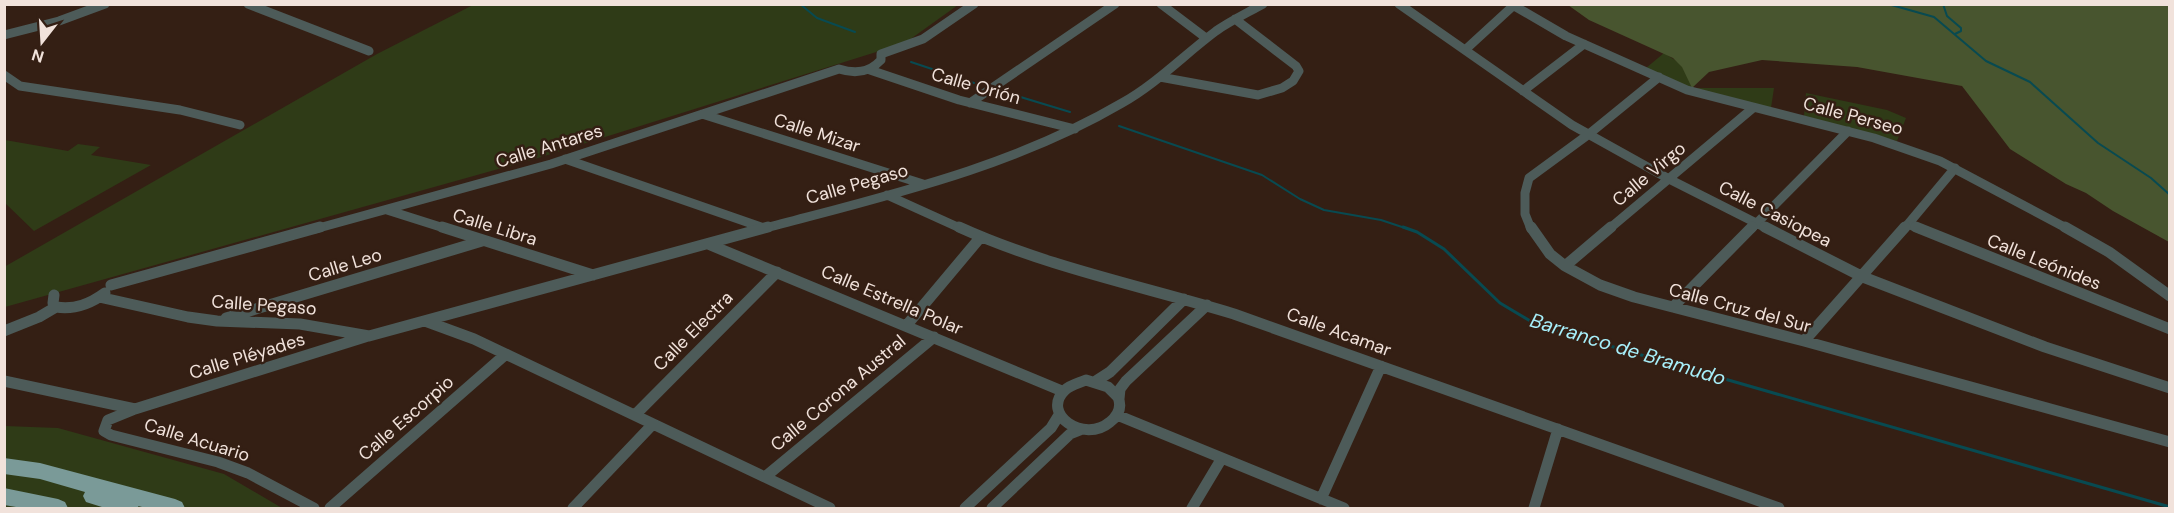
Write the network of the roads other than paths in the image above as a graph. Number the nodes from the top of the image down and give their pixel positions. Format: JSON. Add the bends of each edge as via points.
{"nodes":[{"id":1,"x":105,"y":4,"type":"edge"},
{"id":2,"x":249,"y":4,"type":"edge"},
{"id":3,"x":974,"y":4,"type":"edge"},
{"id":4,"x":1115,"y":4,"type":"edge"},
{"id":5,"x":1161,"y":4,"type":"edge"},
{"id":6,"x":1263,"y":4,"type":"edge"},
{"id":7,"x":1398,"y":4,"type":"edge"},
{"id":8,"x":1512,"y":5,"type":"edge"},
{"id":9,"x":1235,"y":19,"type":"junction"},
{"id":10,"x":4,"y":35,"type":"edge"},
{"id":11,"x":1206,"y":38,"type":"junction"},
{"id":12,"x":1584,"y":44,"type":"junction"},
{"id":13,"x":1465,"y":50,"type":"junction"},
{"id":14,"x":369,"y":51,"type":"dead end"},
{"id":15,"x":870,"y":70,"type":"junction"},
{"id":16,"x":4,"y":75,"type":"edge"},
{"id":17,"x":1160,"y":77,"type":"junction"},
{"id":18,"x":1659,"y":77,"type":"junction"},
{"id":19,"x":1523,"y":91,"type":"junction"},
{"id":20,"x":970,"y":103,"type":"junction"},
{"id":21,"x":1753,"y":108,"type":"junction"},
{"id":22,"x":701,"y":114,"type":"junction"},
{"id":23,"x":240,"y":125,"type":"dead end"},
{"id":24,"x":1076,"y":129,"type":"junction"},
{"id":25,"x":1848,"y":131,"type":"junction"},
{"id":26,"x":1589,"y":134,"type":"junction"},
{"id":27,"x":565,"y":159,"type":"junction"},
{"id":28,"x":1955,"y":168,"type":"junction"},
{"id":29,"x":1669,"y":179,"type":"junction"},
{"id":30,"x":923,"y":184,"type":"junction"},
{"id":31,"x":887,"y":195,"type":"junction"},
{"id":32,"x":387,"y":210,"type":"junction"},
{"id":33,"x":1757,"y":223,"type":"junction"},
{"id":34,"x":1908,"y":224,"type":"junction"},
{"id":35,"x":764,"y":228,"type":"junction"},
{"id":36,"x":979,"y":239,"type":"junction"},
{"id":37,"x":482,"y":241,"type":"junction"},
{"id":38,"x":708,"y":243,"type":"junction"},
{"id":39,"x":1565,"y":266,"type":"junction"},
{"id":40,"x":777,"y":272,"type":"junction"},
{"id":41,"x":593,"y":275,"type":"junction"},
{"id":42,"x":1863,"y":277,"type":"junction"},
{"id":43,"x":2169,"y":296,"type":"edge"},
{"id":44,"x":99,"y":297,"type":"junction"},
{"id":45,"x":1184,"y":299,"type":"junction"},
{"id":46,"x":1207,"y":305,"type":"junction"},
{"id":47,"x":1673,"y":307,"type":"junction"},
{"id":48,"x":217,"y":321,"type":"junction"},
{"id":49,"x":425,"y":321,"type":"junction"},
{"id":50,"x":906,"y":326,"type":"junction"},
{"id":51,"x":2169,"y":329,"type":"edge"},
{"id":52,"x":4,"y":331,"type":"edge"},
{"id":53,"x":369,"y":336,"type":"junction"},
{"id":54,"x":934,"y":337,"type":"junction"},
{"id":55,"x":1804,"y":341,"type":"junction"},
{"id":56,"x":506,"y":354,"type":"junction"},
{"id":57,"x":1381,"y":366,"type":"junction"},
{"id":58,"x":4,"y":381,"type":"edge"},
{"id":59,"x":1096,"y":381,"type":"junction"},
{"id":60,"x":2169,"y":388,"type":"edge"},
{"id":61,"x":1062,"y":391,"type":"junction"},
{"id":62,"x":1119,"y":399,"type":"junction"},
{"id":63,"x":135,"y":409,"type":"junction"},
{"id":64,"x":1059,"y":414,"type":"junction"},
{"id":65,"x":1117,"y":415,"type":"junction"},
{"id":66,"x":635,"y":416,"type":"junction"},
{"id":67,"x":653,"y":424,"type":"junction"},
{"id":68,"x":1558,"y":429,"type":"junction"},
{"id":69,"x":1080,"y":430,"type":"junction"},
{"id":70,"x":2169,"y":442,"type":"edge"},
{"id":71,"x":1222,"y":458,"type":"junction"},
{"id":72,"x":4,"y":466,"type":"edge"},
{"id":73,"x":4,"y":477,"type":"edge"},
{"id":74,"x":765,"y":477,"type":"junction"},
{"id":75,"x":4,"y":497,"type":"edge"},
{"id":76,"x":1321,"y":499,"type":"junction"},
{"id":77,"x":1751,"y":504,"type":"edge"},
{"id":78,"x":37,"y":508,"type":"edge"},
{"id":79,"x":58,"y":508,"type":"edge"},
{"id":80,"x":129,"y":508,"type":"edge"},
{"id":81,"x":175,"y":508,"type":"edge"},
{"id":82,"x":314,"y":508,"type":"edge"},
{"id":83,"x":330,"y":508,"type":"edge"},
{"id":84,"x":573,"y":508,"type":"edge"},
{"id":85,"x":831,"y":508,"type":"edge"},
{"id":86,"x":965,"y":508,"type":"edge"},
{"id":87,"x":992,"y":508,"type":"edge"},
{"id":88,"x":1192,"y":508,"type":"edge"},
{"id":89,"x":1344,"y":508,"type":"edge"},
{"id":90,"x":1534,"y":508,"type":"edge"},
{"id":91,"x":1779,"y":508,"type":"edge"}],
"edges":[{"from":1,"to":10,"type":"street"},
{"from":2,"to":14,"type":"street"},
{"from":3,"to":15,"type":"street","via":[[923,39],[881,54],[877,66]]},
{"from":4,"to":20,"type":"street"},
{"from":5,"to":11,"type":"street"},
{"from":6,"to":9,"type":"street","name":"Calle Pegaso"},
{"from":7,"to":13,"type":"street","name":"Calle Casiopea"},
{"from":8,"to":12,"type":"street","name":"Calle Perseo"},
{"from":8,"to":13,"type":"street"},
{"from":9,"to":11,"type":"street","name":"Calle Pegaso"},
{"from":9,"to":17,"type":"street","via":[[1296,66],[1298,76],[1274,93],[1258,95]]},
{"from":11,"to":17,"type":"street","name":"Calle Pegaso"},
{"from":12,"to":18,"type":"street","name":"Calle Perseo"},
{"from":12,"to":19,"type":"street"},
{"from":13,"to":19,"type":"street","name":"Calle Casiopea"},
{"from":15,"to":20,"type":"street","name":"Calle Orión"},
{"from":15,"to":22,"type":"street","name":"Calle Antares","via":[[839,69]]},
{"from":16,"to":23,"type":"street","via":[[20,86],[180,110]]},
{"from":17,"to":24,"type":"street","name":"Calle Pegaso"},
{"from":18,"to":21,"type":"street","name":"Calle Perseo","via":[[1700,94]]},
{"from":18,"to":26,"type":"street","name":"Calle Cruz del Sur"},
{"from":19,"to":26,"type":"street","name":"Calle Casiopea"},
{"from":20,"to":24,"type":"street","name":"Calle Orión"},
{"from":21,"to":25,"type":"street","name":"Calle Perseo"},
{"from":21,"to":29,"type":"street","name":"Calle Virgo"},
{"from":22,"to":27,"type":"street","name":"Calle Antares"},
{"from":22,"to":30,"type":"street","name":"Calle Mizar"},
{"from":24,"to":30,"type":"street","name":"Calle Pegaso","via":[[1016,155]]},
{"from":25,"to":28,"type":"street","name":"Calle Perseo","via":[[1916,151]]},
{"from":25,"to":33,"type":"street"},
{"from":26,"to":29,"type":"street","name":"Calle Casiopea"},
{"from":26,"to":39,"type":"street","name":"Calle Cruz del Sur","via":[[1529,178],[1525,193],[1525,214],[1533,233]]},
{"from":27,"to":32,"type":"street","name":"Calle Antares"},
{"from":27,"to":35,"type":"street"},
{"from":28,"to":34,"type":"street"},
{"from":28,"to":43,"type":"street","name":"Calle Perseo","via":[[2109,252]]},
{"from":29,"to":33,"type":"street","name":"Calle Casiopea"},
{"from":29,"to":39,"type":"street","name":"Calle Virgo"},
{"from":30,"to":31,"type":"street","name":"Calle Pegaso"},
{"from":31,"to":35,"type":"street","name":"Calle Pegaso"},
{"from":31,"to":36,"type":"street","name":"Calle Acamar"},
{"from":32,"to":37,"type":"street","name":"Calle Libra"},
{"from":32,"to":44,"type":"street","name":"Calle Antares","via":[[111,283]]},
{"from":33,"to":42,"type":"street","name":"Calle Casiopea"},
{"from":33,"to":47,"type":"street"},
{"from":34,"to":42,"type":"street"},
{"from":34,"to":51,"type":"street","name":"Calle Leónides"},
{"from":35,"to":38,"type":"street","name":"Calle Pegaso"},
{"from":36,"to":45,"type":"street","name":"Calle Acamar","via":[[1101,278]]},
{"from":36,"to":50,"type":"street"},
{"from":37,"to":41,"type":"street","name":"Calle Libra"},
{"from":37,"to":48,"type":"street","name":"Calle Leo"},
{"from":38,"to":40,"type":"street","name":"Calle Estrella Polar"},
{"from":38,"to":41,"type":"street","name":"Calle Pegaso"},
{"from":39,"to":47,"type":"street","name":"Calle Cruz del Sur","via":[[1600,285]]},
{"from":40,"to":50,"type":"street","name":"Calle Estrella Polar"},
{"from":40,"to":66,"type":"street","name":"Calle Electra"},
{"from":41,"to":49,"type":"street","name":"Calle Pegaso"},
{"from":42,"to":55,"type":"street"},
{"from":42,"to":60,"type":"street","name":"Calle Casiopea","via":[[2045,347]]},
{"from":44,"to":48,"type":"street","name":"Calle Pegaso"},
{"from":44,"to":52,"type":"street","name":"Calle Antares","via":[[77,308],[55,301],[39,317]]},
{"from":45,"to":46,"type":"street","name":"Calle Acamar"},
{"from":45,"to":59,"type":"street"},
{"from":46,"to":57,"type":"street","name":"Calle Acamar"},
{"from":46,"to":62,"type":"street","via":[[1126,381]]},
{"from":47,"to":55,"type":"street","name":"Calle Cruz del Sur"},
{"from":48,"to":53,"type":"street","name":"Calle Pegaso","via":[[300,324]]},
{"from":49,"to":53,"type":"street","name":"Calle Pegaso"},
{"from":49,"to":56,"type":"street"},
{"from":50,"to":54,"type":"street","name":"Calle Estrella Polar"},
{"from":53,"to":63,"type":"street","name":"Calle Pléyades"},
{"from":54,"to":61,"type":"street","name":"Calle Estrella Polar"},
{"from":54,"to":74,"type":"street","name":"Calle Corona Austral"},
{"from":55,"to":70,"type":"street","name":"Calle Cruz del Sur"},
{"from":56,"to":66,"type":"street"},
{"from":56,"to":83,"type":"street","name":"Calle Escorpio"},
{"from":57,"to":68,"type":"street","name":"Calle Acamar"},
{"from":57,"to":76,"type":"street"},
{"from":58,"to":63,"type":"street"},
{"from":59,"to":61,"type":"street","via":[[1086,380]]},
{"from":59,"to":62,"type":"street","via":[[1108,386]]},
{"from":61,"to":64,"type":"street","via":[[1057,401]]},
{"from":62,"to":65,"type":"street"},
{"from":63,"to":82,"type":"street","name":"Calle Acuario","via":[[108,420],[104,430],[248,473]]},
{"from":64,"to":69,"type":"street","via":[[1064,423]]},
{"from":64,"to":86,"type":"street","via":[[1051,428]]},
{"from":65,"to":69,"type":"street","via":[[1105,427]]},
{"from":65,"to":71,"type":"street"},
{"from":66,"to":67,"type":"street"},
{"from":67,"to":74,"type":"street"},
{"from":67,"to":84,"type":"street"},
{"from":68,"to":77,"type":"street","name":"Calle Acamar"},
{"from":68,"to":90,"type":"street"},
{"from":69,"to":87,"type":"street","via":[[1070,434]]},
{"from":71,"to":76,"type":"street"},
{"from":71,"to":88,"type":"street"},
{"from":72,"to":81,"type":"highway","via":[[40,471]]},
{"from":73,"to":80,"type":"highway","via":[[104,498]]},
{"from":74,"to":85,"type":"street"},
{"from":75,"to":78,"type":"highway"},
{"from":75,"to":79,"type":"highway"},
{"from":76,"to":89,"type":"street"},
{"from":77,"to":91,"type":"street","name":"Calle Acamar"}]}
